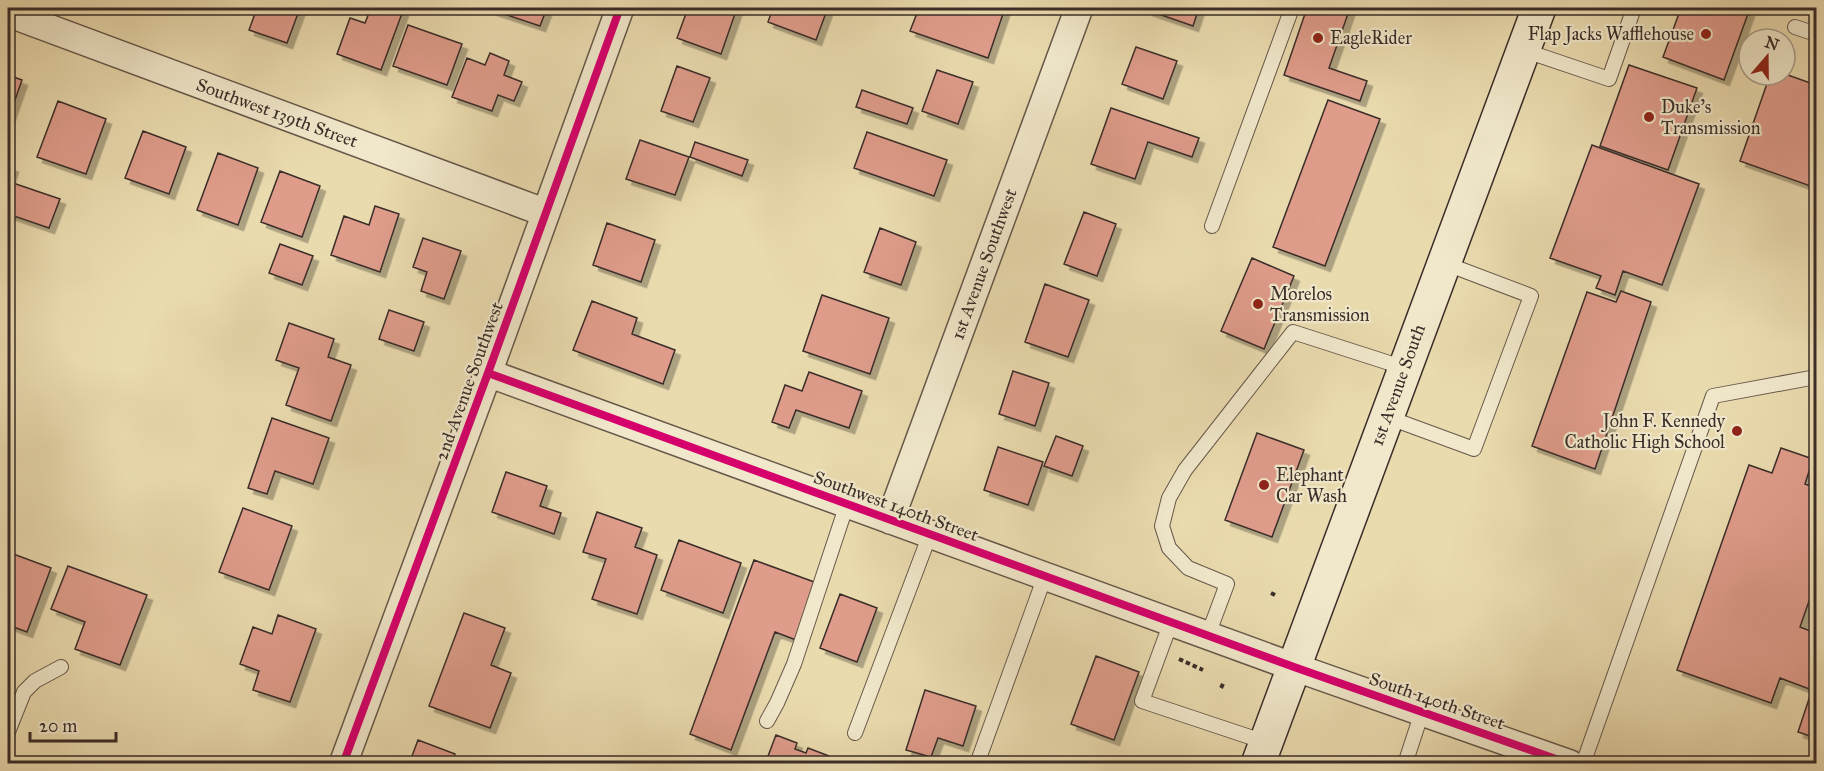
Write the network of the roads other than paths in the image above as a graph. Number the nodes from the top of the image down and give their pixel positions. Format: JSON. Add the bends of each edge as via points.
{"nodes":[{"id":1,"x":620,"y":8,"type":"edge"},
{"id":2,"x":1078,"y":8,"type":"edge"},
{"id":3,"x":1292,"y":8,"type":"edge"},
{"id":4,"x":1539,"y":8,"type":"edge"},
{"id":5,"x":1634,"y":8,"type":"edge"},
{"id":6,"x":8,"y":13,"type":"edge"},
{"id":7,"x":1797,"y":28,"type":"edge"},
{"id":8,"x":1816,"y":34,"type":"edge"},
{"id":9,"x":1523,"y":50,"type":"junction"},
{"id":10,"x":546,"y":213,"type":"junction"},
{"id":11,"x":1212,"y":226,"type":"dead end"},
{"id":12,"x":1444,"y":263,"type":"junction"},
{"id":13,"x":1405,"y":368,"type":"junction"},
{"id":14,"x":488,"y":373,"type":"junction"},
{"id":15,"x":1816,"y":377,"type":"edge"},
{"id":16,"x":1387,"y":417,"type":"junction"},
{"id":17,"x":847,"y":504,"type":"junction"},
{"id":18,"x":890,"y":520,"type":"junction"},
{"id":19,"x":930,"y":534,"type":"junction"},
{"id":20,"x":1045,"y":576,"type":"junction"},
{"id":21,"x":1171,"y":622,"type":"junction"},
{"id":22,"x":1208,"y":635,"type":"junction"},
{"id":23,"x":61,"y":667,"type":"dead end"},
{"id":24,"x":1294,"y":667,"type":"junction"},
{"id":25,"x":1422,"y":712,"type":"junction"},
{"id":26,"x":767,"y":721,"type":"dead end"},
{"id":27,"x":8,"y":732,"type":"edge"},
{"id":28,"x":855,"y":733,"type":"dead end"},
{"id":29,"x":1262,"y":753,"type":"edge"},
{"id":30,"x":343,"y":764,"type":"edge"},
{"id":31,"x":977,"y":764,"type":"edge"},
{"id":32,"x":1405,"y":764,"type":"edge"},
{"id":33,"x":1570,"y":764,"type":"edge"},
{"id":34,"x":1583,"y":764,"type":"edge"}],
"edges":[{"from":1,"to":10,"type":"street","name":"2nd Avenue Southwest"},
{"from":2,"to":18,"type":"street","name":"1st Avenue Southwest"},
{"from":3,"to":11,"type":"lane"},
{"from":4,"to":9,"type":"main road","name":"1st Avenue South"},
{"from":5,"to":9,"type":"lane","via":[[1609,80]]},
{"from":6,"to":10,"type":"street","name":"Southwest 139th Street"},
{"from":7,"to":8,"type":"lane"},
{"from":9,"to":12,"type":"main road","name":"1st Avenue South"},
{"from":10,"to":14,"type":"street","name":"2nd Avenue Southwest"},
{"from":12,"to":13,"type":"main road","name":"1st Avenue South"},
{"from":12,"to":16,"type":"lane","via":[[1531,296],[1527,307],[1474,449]]},
{"from":13,"to":16,"type":"main road","name":"1st Avenue South"},
{"from":13,"to":22,"type":"lane","via":[[1293,332],[1185,470],[1169,498],[1162,526],[1169,548],[1188,568],[1227,584]]},
{"from":14,"to":17,"type":"street","name":"Southwest 140th Street"},
{"from":14,"to":30,"type":"street","name":"2nd Avenue Southwest"},
{"from":15,"to":34,"type":"lane","via":[[1713,396]]},
{"from":16,"to":24,"type":"main road","name":"1st Avenue South"},
{"from":17,"to":18,"type":"street","name":"Southwest 140th Street"},
{"from":17,"to":26,"type":"lane","via":[[794,664]]},
{"from":18,"to":19,"type":"street","name":"Southwest 140th Street"},
{"from":19,"to":20,"type":"street","name":"Southwest 140th Street"},
{"from":19,"to":28,"type":"lane"},
{"from":20,"to":21,"type":"street","name":"Southwest 140th Street"},
{"from":20,"to":31,"type":"lane"},
{"from":21,"to":22,"type":"street","name":"Southwest 140th Street"},
{"from":21,"to":29,"type":"lane","via":[[1142,701]]},
{"from":22,"to":24,"type":"street","name":"Southwest 140th Street"},
{"from":23,"to":27,"type":"lane","via":[[24,692]]},
{"from":24,"to":25,"type":"street","name":"South 140th Street"},
{"from":24,"to":29,"type":"main road","name":"1st Avenue South"},
{"from":25,"to":32,"type":"lane"},
{"from":25,"to":33,"type":"street","name":"South 140th Street"}]}
